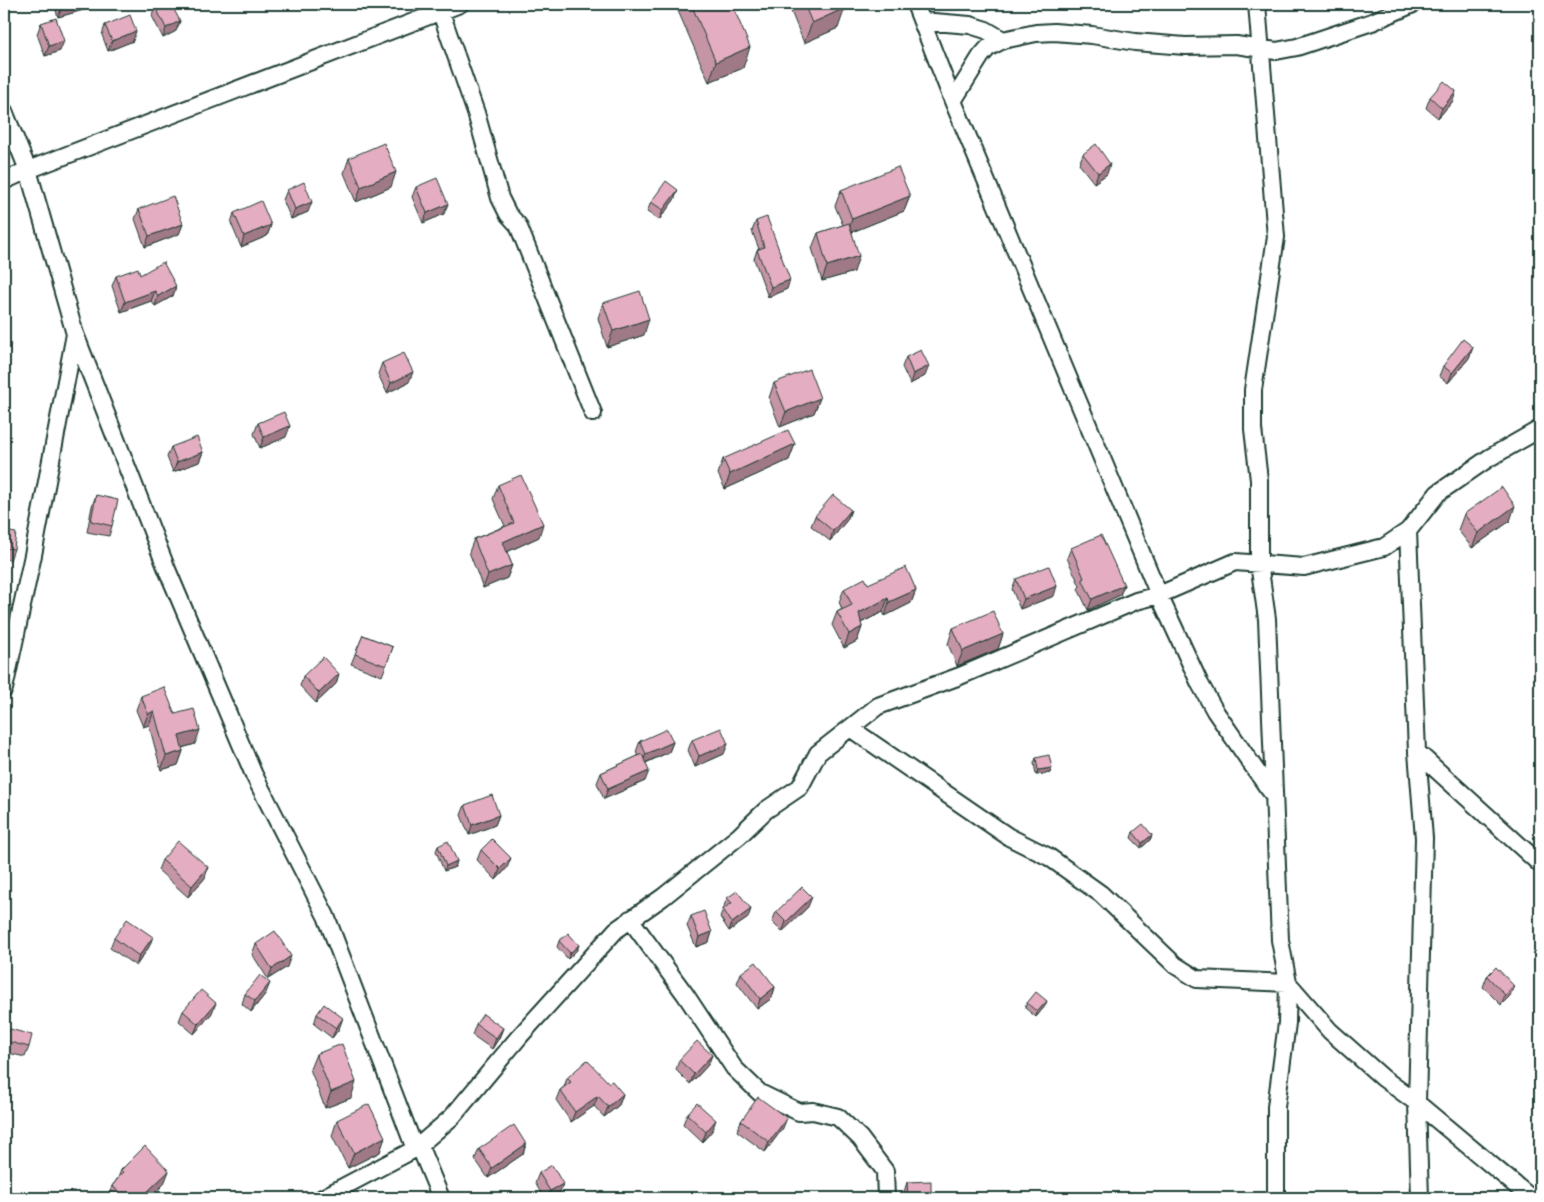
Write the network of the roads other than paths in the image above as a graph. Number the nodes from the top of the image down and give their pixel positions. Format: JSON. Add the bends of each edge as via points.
{"nodes":[{"id":1,"x":460,"y":4,"type":"edge"},
{"id":2,"x":915,"y":4,"type":"edge"},
{"id":3,"x":1257,"y":4,"type":"edge"},
{"id":4,"x":1413,"y":4,"type":"edge"},
{"id":5,"x":440,"y":8,"type":"edge"},
{"id":6,"x":922,"y":21,"type":"junction"},
{"id":7,"x":1003,"y":40,"type":"junction"},
{"id":8,"x":1262,"y":50,"type":"junction"},
{"id":9,"x":953,"y":101,"type":"junction"},
{"id":10,"x":4,"y":111,"type":"edge"},
{"id":11,"x":28,"y":170,"type":"junction"},
{"id":12,"x":4,"y":181,"type":"edge"},
{"id":13,"x":75,"y":334,"type":"junction"},
{"id":14,"x":593,"y":413,"type":"dead end"},
{"id":15,"x":1540,"y":429,"type":"edge"},
{"id":16,"x":1408,"y":531,"type":"junction"},
{"id":17,"x":1259,"y":563,"type":"junction"},
{"id":18,"x":1159,"y":595,"type":"junction"},
{"id":19,"x":4,"y":690,"type":"edge"},
{"id":20,"x":850,"y":728,"type":"junction"},
{"id":21,"x":1417,"y":752,"type":"junction"},
{"id":22,"x":1273,"y":794,"type":"junction"},
{"id":23,"x":1540,"y":864,"type":"edge"},
{"id":24,"x":630,"y":919,"type":"junction"},
{"id":25,"x":1288,"y":984,"type":"junction"},
{"id":26,"x":1417,"y":1104,"type":"junction"},
{"id":27,"x":417,"y":1147,"type":"junction"},
{"id":28,"x":322,"y":1198,"type":"edge"},
{"id":29,"x":441,"y":1198,"type":"edge"},
{"id":30,"x":886,"y":1198,"type":"edge"},
{"id":31,"x":1276,"y":1198,"type":"edge"},
{"id":32,"x":1420,"y":1198,"type":"edge"},
{"id":33,"x":1531,"y":1198,"type":"edge"}],
"edges":[{"from":1,"to":5,"type":"street"},
{"from":2,"to":6,"type":"street"},
{"from":3,"to":8,"type":"street"},
{"from":4,"to":8,"type":"street","via":[[1372,22],[1298,47]]},
{"from":5,"to":11,"type":"street"},
{"from":5,"to":14,"type":"street","via":[[476,113],[500,198],[518,225]]},
{"from":6,"to":7,"type":"street","via":[[970,25]]},
{"from":6,"to":9,"type":"street"},
{"from":7,"to":8,"type":"street","via":[[1054,32],[1135,42],[1185,46],[1236,45]]},
{"from":7,"to":9,"type":"street","via":[[981,56]]},
{"from":8,"to":17,"type":"street","via":[[1276,238],[1252,400],[1259,480]]},
{"from":9,"to":18,"type":"street"},
{"from":10,"to":11,"type":"street"},
{"from":11,"to":12,"type":"street"},
{"from":11,"to":13,"type":"street"},
{"from":13,"to":19,"type":"street"},
{"from":13,"to":27,"type":"street","via":[[166,567],[254,776],[326,916]]},
{"from":15,"to":16,"type":"street","via":[[1489,458],[1438,493]]},
{"from":16,"to":17,"type":"street","via":[[1384,547],[1304,567]]},
{"from":16,"to":21,"type":"street"},
{"from":17,"to":18,"type":"street","via":[[1235,562]]},
{"from":17,"to":22,"type":"street","via":[[1267,619]]},
{"from":18,"to":20,"type":"street","via":[[1136,601],[960,676],[878,706]]},
{"from":18,"to":22,"type":"street","via":[[1215,711]]},
{"from":20,"to":24,"type":"street","via":[[818,752],[800,787],[766,810],[663,897]]},
{"from":20,"to":25,"type":"street","via":[[1009,837],[1049,856],[1101,894],[1175,965],[1197,980]]},
{"from":21,"to":23,"type":"street"},
{"from":21,"to":26,"type":"street","via":[[1424,838]]},
{"from":22,"to":25,"type":"street","via":[[1280,940]]},
{"from":24,"to":27,"type":"street","via":[[616,930],[519,1037],[452,1117]]},
{"from":24,"to":30,"type":"street","via":[[734,1068],[760,1093],[799,1112],[838,1117],[860,1138],[885,1171]]},
{"from":25,"to":26,"type":"street","via":[[1330,1031]]},
{"from":25,"to":31,"type":"street","via":[[1287,1022],[1276,1108]]},
{"from":26,"to":32,"type":"street"},
{"from":26,"to":33,"type":"street"},
{"from":27,"to":28,"type":"street"},
{"from":27,"to":29,"type":"street"}]}
